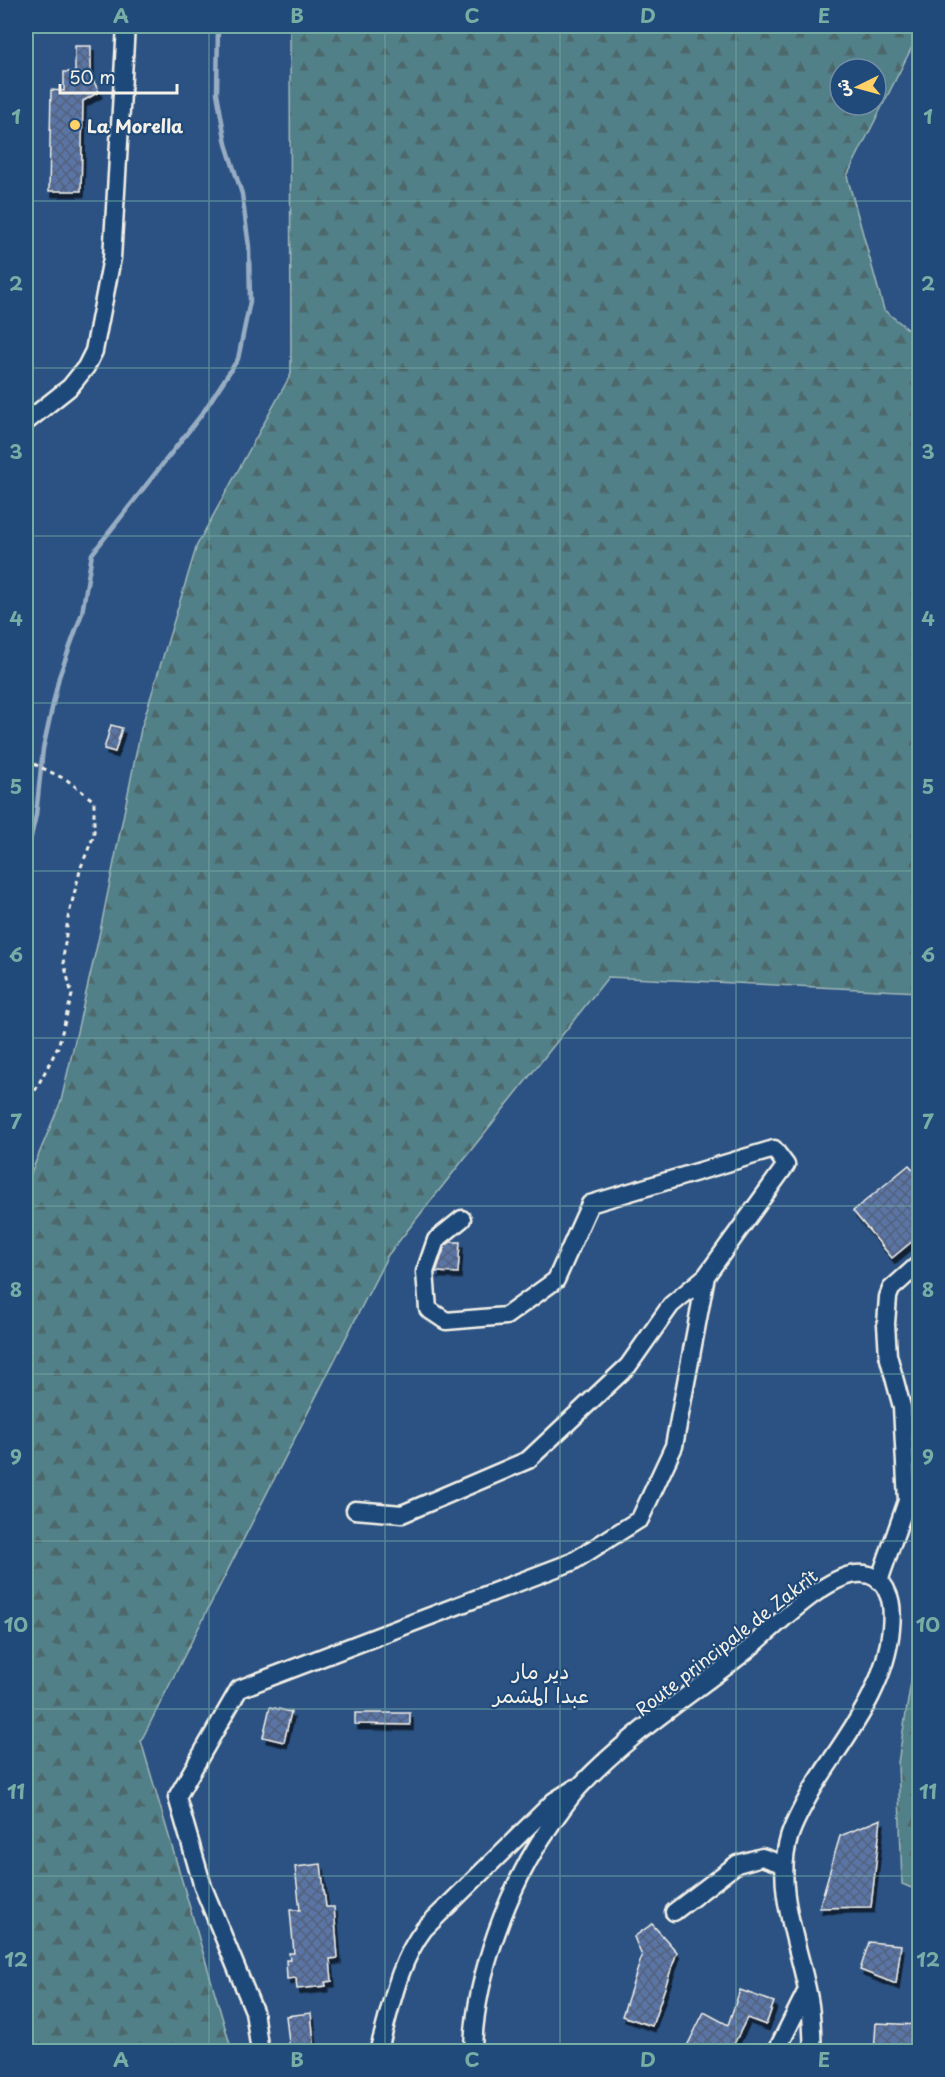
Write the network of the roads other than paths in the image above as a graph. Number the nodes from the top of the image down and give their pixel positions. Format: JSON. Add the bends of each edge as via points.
{"nodes":[{"id":1,"x":126,"y":26,"type":"edge"},
{"id":2,"x":26,"y":422,"type":"edge"},
{"id":3,"x":462,"y":1219,"type":"dead end"},
{"id":4,"x":920,"y":1263,"type":"edge"},
{"id":5,"x":706,"y":1276,"type":"junction"},
{"id":6,"x":355,"y":1510,"type":"dead end"},
{"id":7,"x":879,"y":1581,"type":"junction"},
{"id":8,"x":580,"y":1785,"type":"junction"},
{"id":9,"x":782,"y":1864,"type":"junction"},
{"id":10,"x":674,"y":1912,"type":"dead end"},
{"id":11,"x":807,"y":1990,"type":"junction"},
{"id":12,"x":260,"y":2052,"type":"edge"},
{"id":13,"x":378,"y":2052,"type":"edge"},
{"id":14,"x":473,"y":2052,"type":"edge"},
{"id":15,"x":776,"y":2052,"type":"edge"},
{"id":16,"x":813,"y":2052,"type":"edge"}],
"edges":[{"from":1,"to":2,"type":"street","via":[[112,258],[99,331],[87,367],[70,387]]},
{"from":3,"to":5,"type":"street","via":[[436,1240],[425,1272],[428,1309],[446,1321],[506,1316],[556,1280],[590,1204],[774,1149],[786,1165]]},
{"from":4,"to":7,"type":"street","via":[[891,1288],[888,1297],[888,1355],[902,1407],[907,1501]]},
{"from":5,"to":6,"type":"street","via":[[671,1305],[628,1366],[528,1460],[402,1514]]},
{"from":5,"to":12,"type":"street","via":[[674,1446],[640,1519],[572,1562],[240,1689],[177,1797],[203,1887],[254,2011]]},
{"from":7,"to":8,"type":"street","name":"Route principale de Zakrît","via":[[858,1573],[832,1582]]},
{"from":7,"to":9,"type":"street","via":[[888,1593],[892,1620],[882,1674],[869,1702],[802,1807]]},
{"from":8,"to":13,"type":"street","via":[[554,1801],[424,1929],[404,1961]]},
{"from":8,"to":14,"type":"street","name":"Route principale de Zakrît","via":[[521,1876],[485,1963]]},
{"from":9,"to":10,"type":"street","via":[[762,1857],[737,1864]]},
{"from":9,"to":11,"type":"street"},
{"from":11,"to":15,"type":"street"},
{"from":11,"to":16,"type":"street"}]}
